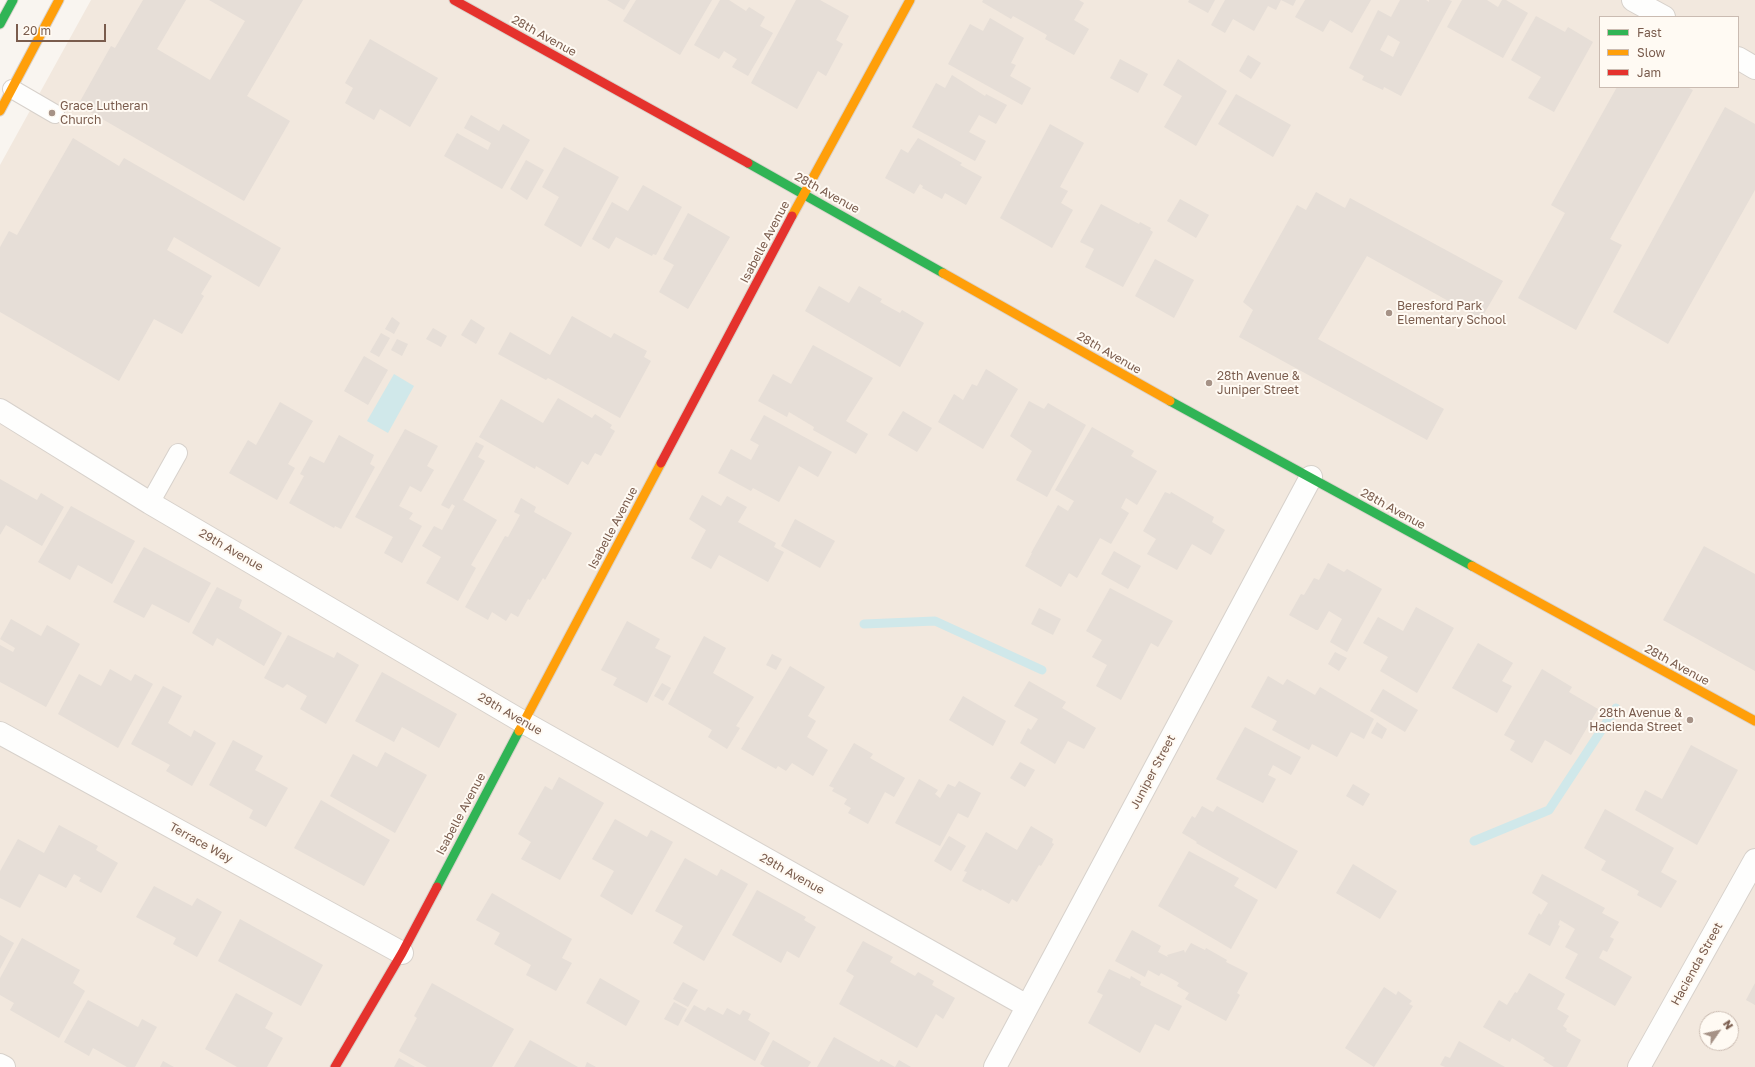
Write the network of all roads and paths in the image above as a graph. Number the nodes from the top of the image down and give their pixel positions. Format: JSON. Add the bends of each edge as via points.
{"nodes":[{"id":1,"x":13,"y":0,"type":"edge"},
{"id":2,"x":59,"y":0,"type":"edge"},
{"id":3,"x":454,"y":0,"type":"edge"},
{"id":4,"x":910,"y":0,"type":"edge"},
{"id":5,"x":1633,"y":0,"type":"edge"},
{"id":6,"x":1662,"y":16,"type":"edge"},
{"id":7,"x":0,"y":24,"type":"edge"},
{"id":8,"x":1739,"y":59,"type":"edge"},
{"id":9,"x":1755,"y":68,"type":"edge"},
{"id":10,"x":12,"y":89,"type":"junction"},
{"id":11,"x":0,"y":111,"type":"edge"},
{"id":12,"x":55,"y":114,"type":"dead end"},
{"id":13,"x":804,"y":194,"type":"junction"},
{"id":14,"x":0,"y":410,"type":"edge"},
{"id":15,"x":178,"y":453,"type":"dead end"},
{"id":16,"x":1310,"y":477,"type":"junction"},
{"id":17,"x":150,"y":502,"type":"junction"},
{"id":18,"x":1755,"y":721,"type":"edge"},
{"id":19,"x":523,"y":722,"type":"junction"},
{"id":20,"x":0,"y":733,"type":"edge"},
{"id":21,"x":1755,"y":860,"type":"edge"},
{"id":22,"x":402,"y":953,"type":"junction"},
{"id":23,"x":1027,"y":1006,"type":"junction"},
{"id":24,"x":0,"y":1065,"type":"edge"},
{"id":25,"x":4,"y":1067,"type":"edge"},
{"id":26,"x":335,"y":1067,"type":"edge"},
{"id":27,"x":995,"y":1067,"type":"edge"},
{"id":28,"x":1639,"y":1067,"type":"edge"}],
"edges":[{"from":1,"to":7,"type":"street"},
{"from":2,"to":10,"type":"street"},
{"from":3,"to":13,"type":"street","name":"28th Avenue"},
{"from":4,"to":13,"type":"street","name":"Isabelle Avenue"},
{"from":5,"to":6,"type":"street"},
{"from":8,"to":9,"type":"street"},
{"from":10,"to":11,"type":"street"},
{"from":10,"to":12,"type":"lane"},
{"from":13,"to":16,"type":"street","name":"28th Avenue"},
{"from":13,"to":19,"type":"street","name":"Isabelle Avenue"},
{"from":14,"to":17,"type":"street","name":"29th Avenue"},
{"from":15,"to":17,"type":"lane"},
{"from":16,"to":18,"type":"street","name":"28th Avenue"},
{"from":16,"to":23,"type":"street","name":"Juniper Street"},
{"from":17,"to":19,"type":"street","name":"29th Avenue"},
{"from":19,"to":22,"type":"street","name":"Isabelle Avenue"},
{"from":19,"to":23,"type":"street","name":"29th Avenue"},
{"from":20,"to":22,"type":"street","name":"Terrace Way"},
{"from":21,"to":28,"type":"street","name":"Hacienda Street"},
{"from":22,"to":26,"type":"street","name":"Isabelle Avenue"},
{"from":23,"to":27,"type":"street","name":"Juniper Street"},
{"from":24,"to":25,"type":"street"}]}
